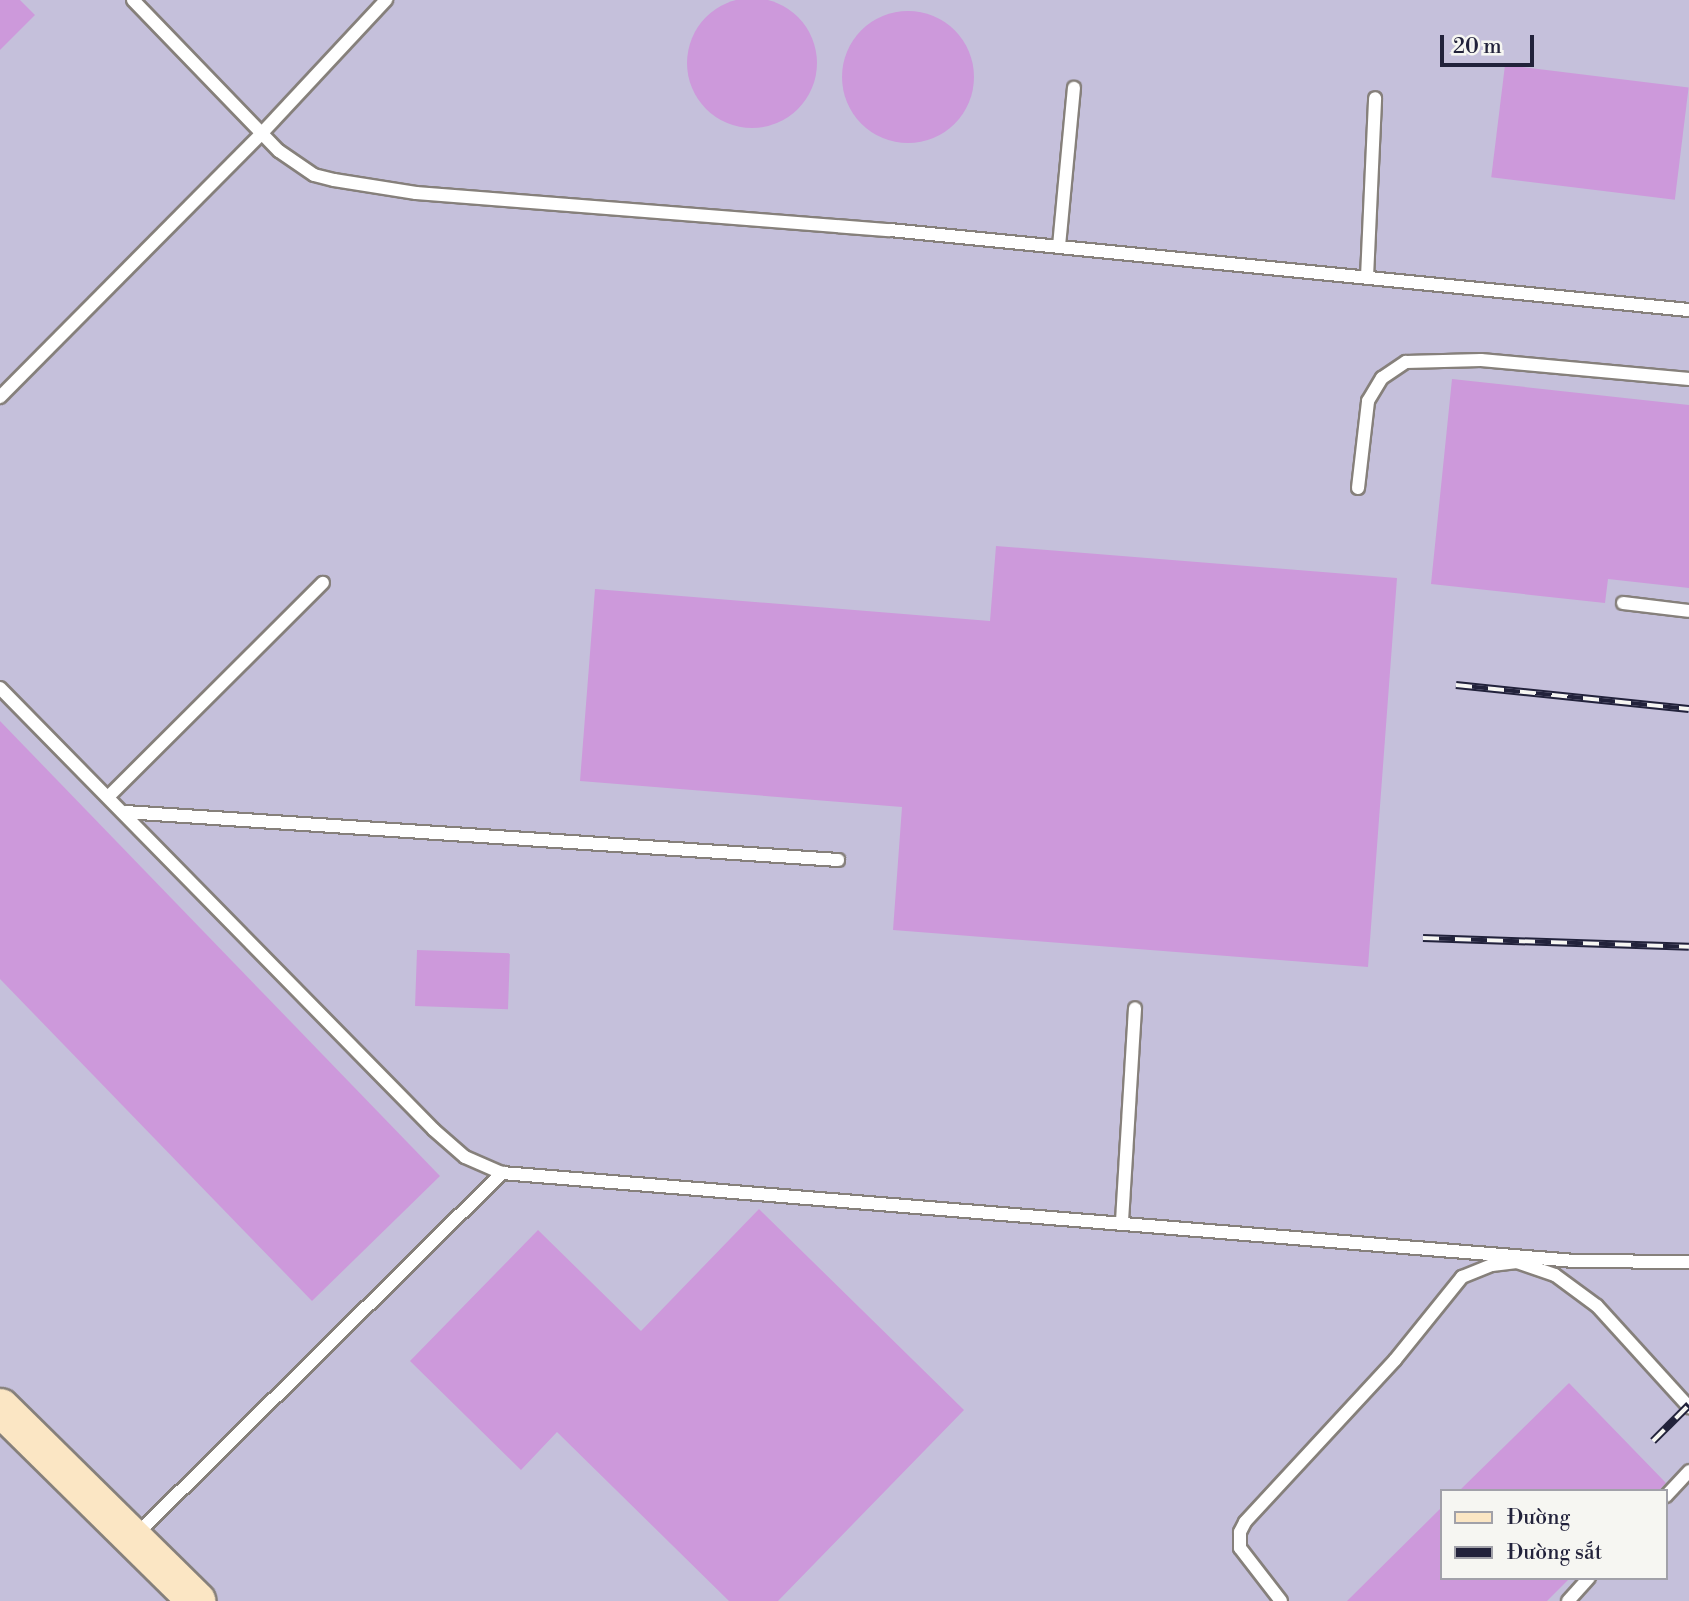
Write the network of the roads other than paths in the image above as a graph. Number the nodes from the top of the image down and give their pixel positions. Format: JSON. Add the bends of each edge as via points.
{"nodes":[{"id":1,"x":133,"y":0,"type":"edge"},
{"id":2,"x":386,"y":0,"type":"edge"},
{"id":3,"x":1074,"y":89,"type":"dead end"},
{"id":4,"x":1375,"y":97,"type":"dead end"},
{"id":5,"x":262,"y":133,"type":"junction"},
{"id":6,"x":1059,"y":246,"type":"junction"},
{"id":7,"x":1367,"y":277,"type":"junction"},
{"id":8,"x":1689,"y":310,"type":"edge"},
{"id":9,"x":1689,"y":379,"type":"edge"},
{"id":10,"x":0,"y":397,"type":"edge"},
{"id":11,"x":1358,"y":488,"type":"dead end"},
{"id":12,"x":323,"y":583,"type":"dead end"},
{"id":13,"x":1623,"y":603,"type":"dead end"},
{"id":14,"x":1689,"y":611,"type":"edge"},
{"id":15,"x":0,"y":688,"type":"edge"},
{"id":16,"x":109,"y":796,"type":"junction"},
{"id":17,"x":125,"y":812,"type":"junction"},
{"id":18,"x":838,"y":860,"type":"dead end"},
{"id":19,"x":1135,"y":1008,"type":"dead end"},
{"id":20,"x":502,"y":1173,"type":"junction"},
{"id":21,"x":1122,"y":1221,"type":"junction"},
{"id":22,"x":1689,"y":1262,"type":"edge"},
{"id":23,"x":0,"y":1407,"type":"edge"},
{"id":24,"x":1689,"y":1407,"type":"edge"},
{"id":25,"x":1689,"y":1471,"type":"edge"},
{"id":26,"x":1668,"y":1494,"type":"edge"},
{"id":27,"x":132,"y":1538,"type":"junction"},
{"id":28,"x":1588,"y":1580,"type":"edge"},
{"id":29,"x":197,"y":1601,"type":"edge"},
{"id":30,"x":1281,"y":1601,"type":"edge"},
{"id":31,"x":1568,"y":1601,"type":"edge"}],
"edges":[{"from":1,"to":5,"type":"lane"},
{"from":2,"to":5,"type":"lane"},
{"from":3,"to":6,"type":"lane"},
{"from":4,"to":7,"type":"lane"},
{"from":5,"to":6,"type":"lane","via":[[314,175],[384,189]]},
{"from":5,"to":10,"type":"lane"},
{"from":6,"to":7,"type":"lane"},
{"from":7,"to":8,"type":"lane"},
{"from":9,"to":11,"type":"lane","via":[[1481,359],[1406,362],[1382,378],[1368,401]]},
{"from":12,"to":16,"type":"lane"},
{"from":13,"to":14,"type":"lane"},
{"from":15,"to":16,"type":"lane"},
{"from":16,"to":17,"type":"lane"},
{"from":17,"to":18,"type":"lane"},
{"from":17,"to":20,"type":"lane","via":[[434,1130],[466,1157]]},
{"from":19,"to":21,"type":"lane"},
{"from":20,"to":21,"type":"lane"},
{"from":20,"to":27,"type":"lane"},
{"from":21,"to":22,"type":"lane","via":[[1575,1261]]},
{"from":23,"to":27,"type":"street"},
{"from":24,"to":30,"type":"lane","via":[[1597,1306],[1555,1275],[1517,1262],[1492,1265],[1462,1277],[1395,1360],[1245,1522],[1240,1548]]},
{"from":25,"to":26,"type":"lane"},
{"from":27,"to":29,"type":"street"},
{"from":28,"to":31,"type":"lane"}]}
